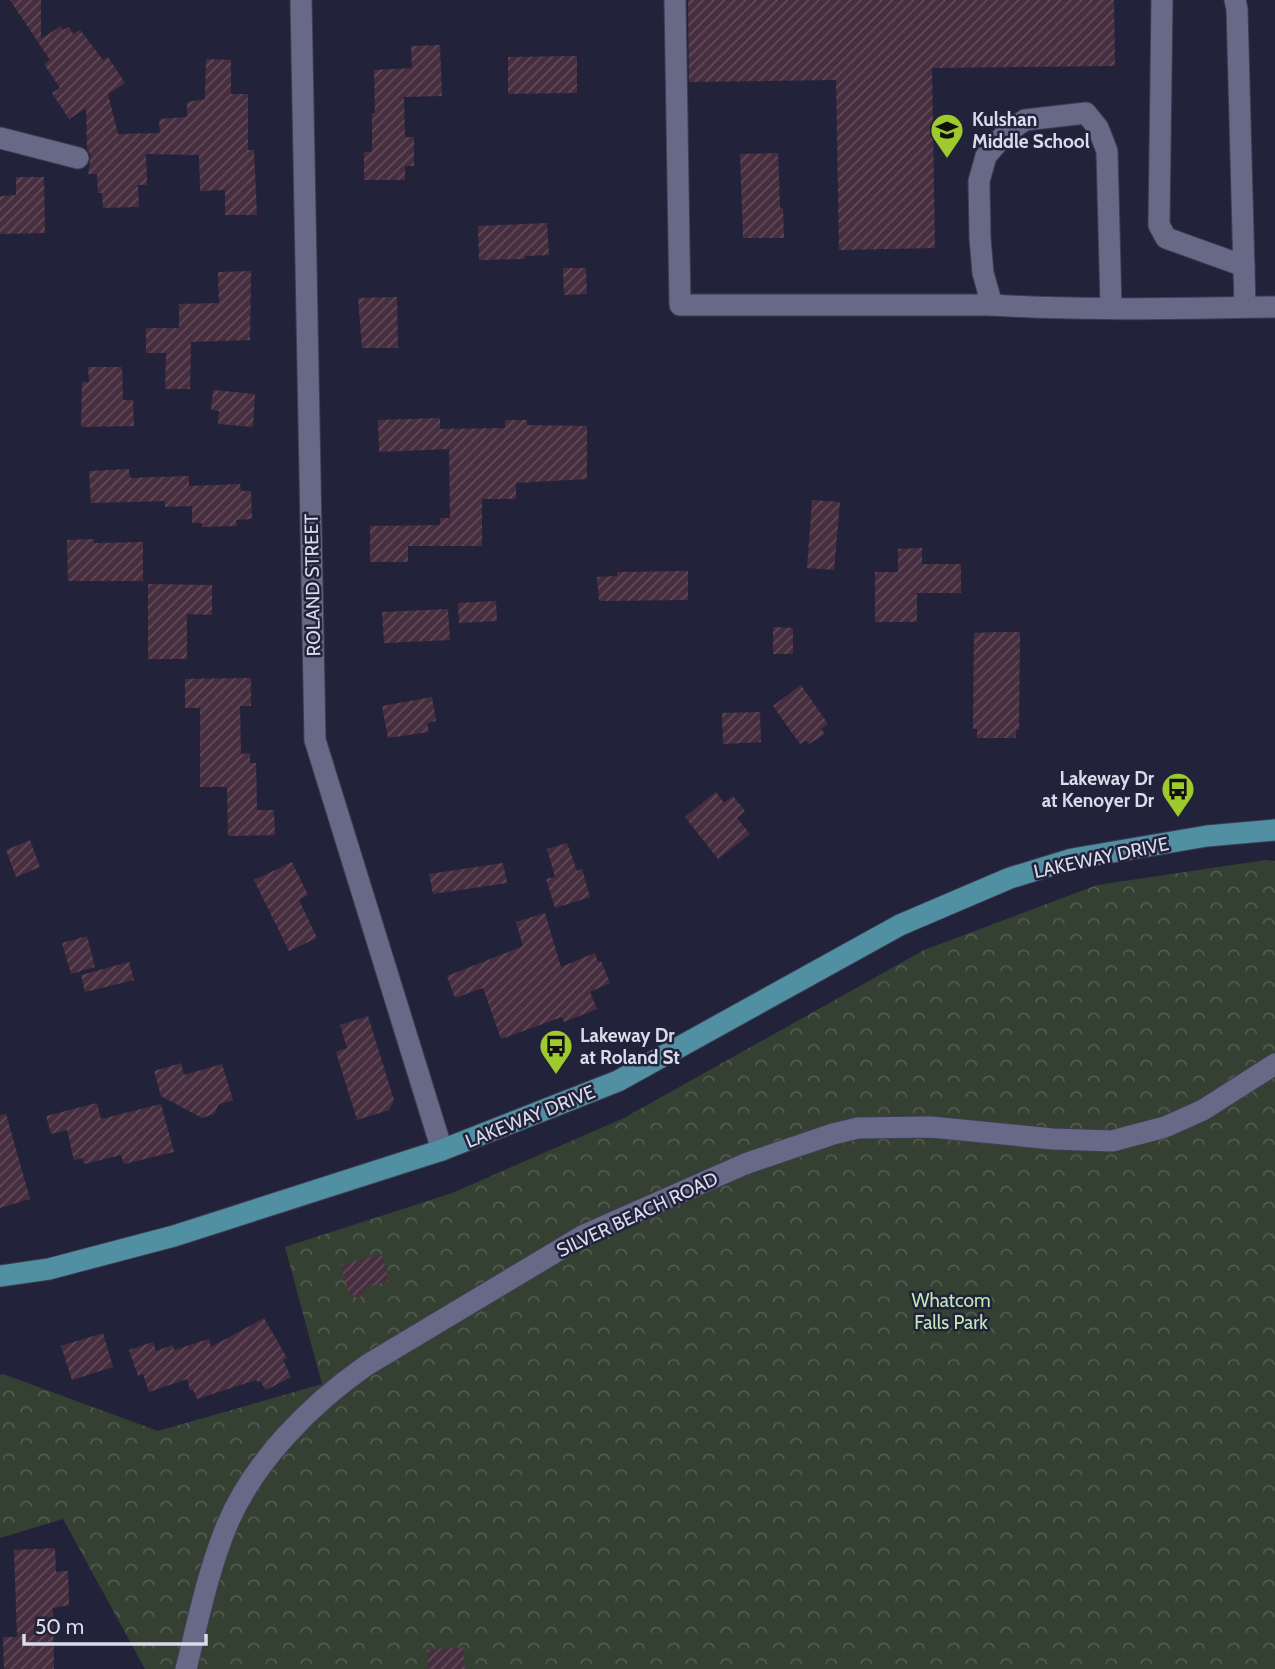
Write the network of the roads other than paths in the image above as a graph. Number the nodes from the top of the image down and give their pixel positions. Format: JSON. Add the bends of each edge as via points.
{"nodes":[{"id":1,"x":301,"y":0,"type":"edge"},
{"id":2,"x":675,"y":0,"type":"edge"},
{"id":3,"x":1162,"y":0,"type":"edge"},
{"id":4,"x":1235,"y":0,"type":"edge"},
{"id":5,"x":0,"y":138,"type":"edge"},
{"id":6,"x":78,"y":158,"type":"dead end"},
{"id":7,"x":1244,"y":266,"type":"junction"},
{"id":8,"x":992,"y":305,"type":"junction"},
{"id":9,"x":1111,"y":307,"type":"junction"},
{"id":10,"x":1245,"y":307,"type":"junction"},
{"id":11,"x":1275,"y":307,"type":"edge"},
{"id":12,"x":1275,"y":831,"type":"edge"},
{"id":13,"x":1275,"y":1064,"type":"edge"},
{"id":14,"x":442,"y":1150,"type":"junction"},
{"id":15,"x":0,"y":1276,"type":"edge"},
{"id":16,"x":186,"y":1669,"type":"edge"}],
"edges":[{"from":1,"to":14,"type":"street","name":"ROLAND STREET","via":[[314,740]]},
{"from":2,"to":8,"type":"street","via":[[680,304]]},
{"from":3,"to":7,"type":"street","via":[[1159,225],[1166,238]]},
{"from":4,"to":7,"type":"street"},
{"from":5,"to":6,"type":"street"},
{"from":7,"to":10,"type":"street"},
{"from":8,"to":9,"type":"street"},
{"from":8,"to":9,"type":"street","via":[[980,237],[979,181],[986,156],[1025,120],[1086,113],[1107,151]]},
{"from":9,"to":10,"type":"street"},
{"from":10,"to":11,"type":"street"},
{"from":12,"to":14,"type":"main road","name":"LAKEWAY DRIVE","via":[[1207,836],[1072,859],[1010,878],[900,925],[618,1081]]},
{"from":13,"to":16,"type":"street","name":"SILVER BEACH ROAD","via":[[1203,1110],[1165,1127],[1112,1141],[931,1127],[858,1128],[833,1134],[746,1164],[584,1235],[339,1385],[278,1445],[227,1524]]},
{"from":14,"to":15,"type":"main road","name":"LAKEWAY DRIVE","via":[[174,1236],[49,1269]]}]}
